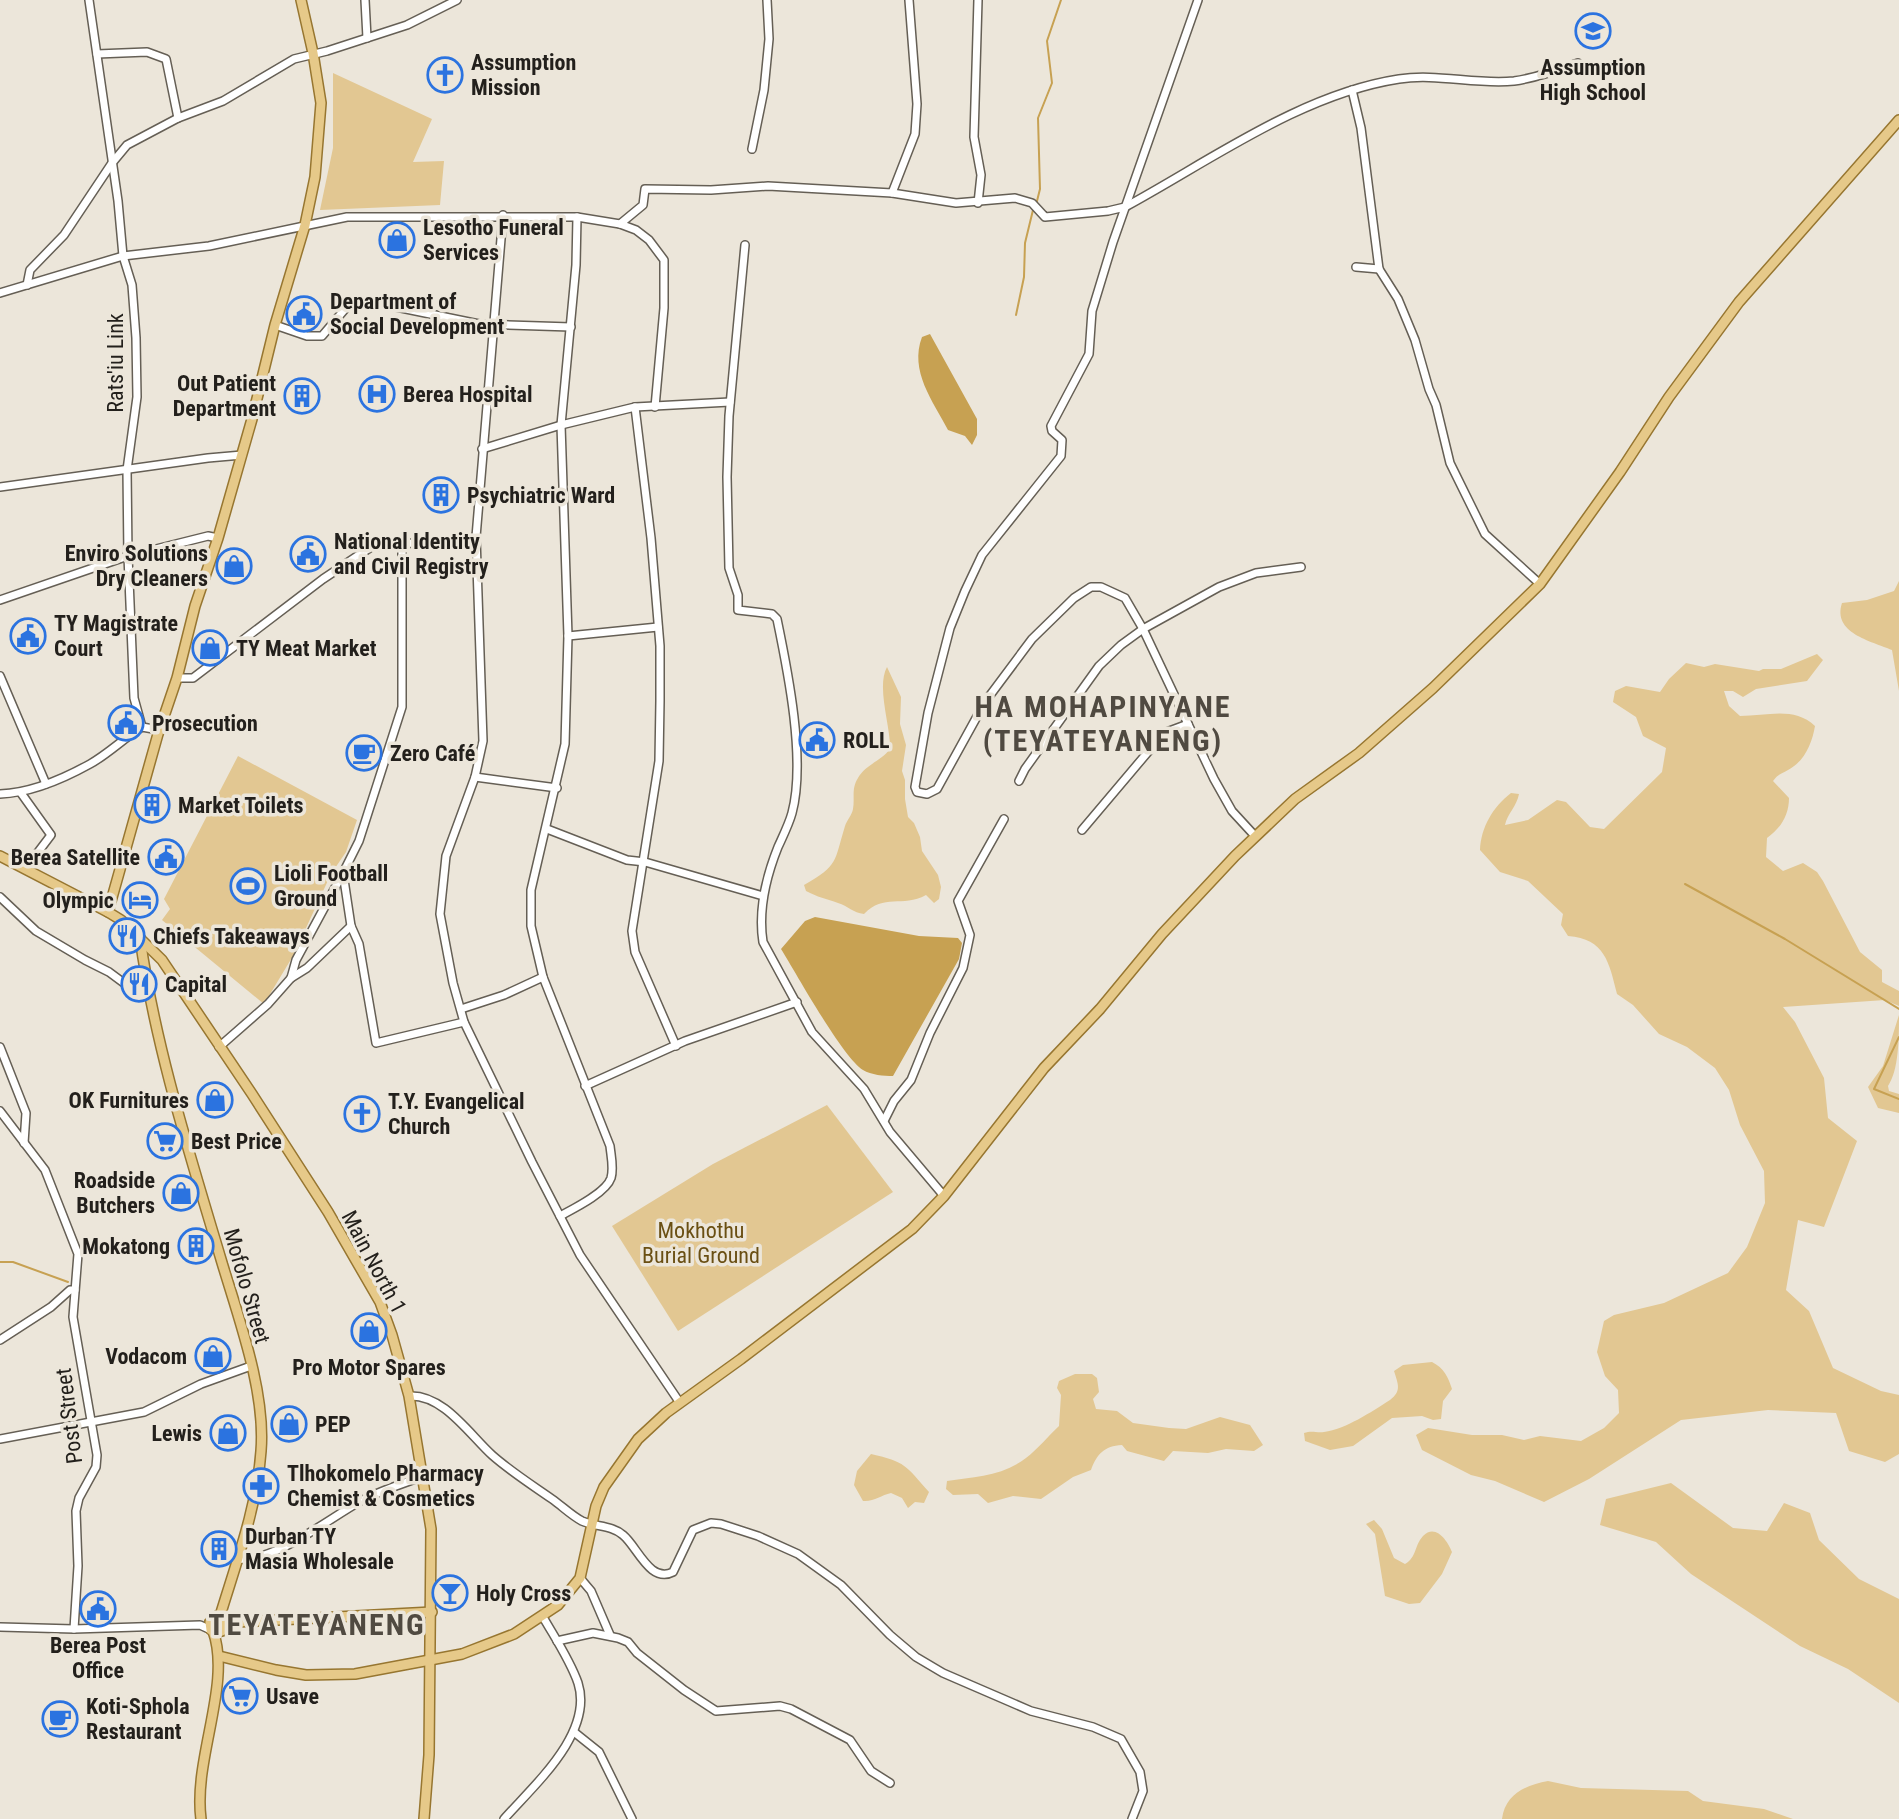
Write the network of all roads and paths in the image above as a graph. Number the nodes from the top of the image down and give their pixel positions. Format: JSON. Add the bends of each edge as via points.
{"nodes":[{"id":1,"x":89,"y":0,"type":"edge"},
{"id":2,"x":301,"y":0,"type":"edge"},
{"id":3,"x":365,"y":0,"type":"edge"},
{"id":4,"x":457,"y":0,"type":"edge"},
{"id":5,"x":767,"y":0,"type":"edge"},
{"id":6,"x":909,"y":0,"type":"edge"},
{"id":7,"x":978,"y":0,"type":"edge"},
{"id":8,"x":1198,"y":0,"type":"edge"},
{"id":9,"x":367,"y":38,"type":"junction"},
{"id":10,"x":313,"y":53,"type":"junction"},
{"id":11,"x":97,"y":54,"type":"junction"},
{"id":12,"x":1578,"y":63,"type":"dead end"},
{"id":13,"x":1352,"y":90,"type":"junction"},
{"id":14,"x":178,"y":118,"type":"junction"},
{"id":15,"x":1899,"y":120,"type":"edge"},
{"id":16,"x":752,"y":149,"type":"dead end"},
{"id":17,"x":112,"y":163,"type":"junction"},
{"id":18,"x":892,"y":193,"type":"junction"},
{"id":19,"x":978,"y":203,"type":"junction"},
{"id":20,"x":1125,"y":207,"type":"junction"},
{"id":21,"x":503,"y":215,"type":"junction"},
{"id":22,"x":577,"y":217,"type":"junction"},
{"id":23,"x":620,"y":224,"type":"junction"},
{"id":24,"x":305,"y":225,"type":"junction"},
{"id":25,"x":745,"y":245,"type":"dead end"},
{"id":26,"x":123,"y":256,"type":"junction"},
{"id":27,"x":1356,"y":267,"type":"dead end"},
{"id":28,"x":1379,"y":269,"type":"junction"},
{"id":29,"x":27,"y":285,"type":"junction"},
{"id":30,"x":0,"y":293,"type":"edge"},
{"id":31,"x":275,"y":325,"type":"junction"},
{"id":32,"x":494,"y":325,"type":"junction"},
{"id":33,"x":571,"y":327,"type":"junction"},
{"id":34,"x":730,"y":402,"type":"junction"},
{"id":35,"x":635,"y":407,"type":"junction"},
{"id":36,"x":655,"y":407,"type":"junction"},
{"id":37,"x":561,"y":425,"type":"junction"},
{"id":38,"x":482,"y":449,"type":"junction"},
{"id":39,"x":242,"y":455,"type":"junction"},
{"id":40,"x":127,"y":470,"type":"junction"},
{"id":41,"x":0,"y":487,"type":"edge"},
{"id":42,"x":476,"y":537,"type":"junction"},
{"id":43,"x":218,"y":538,"type":"junction"},
{"id":44,"x":402,"y":542,"type":"junction"},
{"id":45,"x":128,"y":556,"type":"junction"},
{"id":46,"x":1301,"y":567,"type":"dead end"},
{"id":47,"x":1540,"y":584,"type":"junction"},
{"id":48,"x":0,"y":600,"type":"edge"},
{"id":49,"x":658,"y":627,"type":"junction"},
{"id":50,"x":1143,"y":629,"type":"junction"},
{"id":51,"x":568,"y":636,"type":"junction"},
{"id":52,"x":0,"y":676,"type":"edge"},
{"id":53,"x":177,"y":678,"type":"junction"},
{"id":54,"x":0,"y":694,"type":"edge"},
{"id":55,"x":12,"y":704,"type":"junction"},
{"id":56,"x":1188,"y":724,"type":"junction"},
{"id":57,"x":142,"y":727,"type":"junction"},
{"id":58,"x":159,"y":730,"type":"junction"},
{"id":59,"x":475,"y":777,"type":"junction"},
{"id":60,"x":1019,"y":781,"type":"dead end"},
{"id":61,"x":46,"y":784,"type":"junction"},
{"id":62,"x":557,"y":788,"type":"junction"},
{"id":63,"x":21,"y":793,"type":"junction"},
{"id":64,"x":0,"y":794,"type":"edge"},
{"id":65,"x":1004,"y":819,"type":"dead end"},
{"id":66,"x":547,"y":829,"type":"junction"},
{"id":67,"x":1082,"y":830,"type":"dead end"},
{"id":68,"x":1255,"y":836,"type":"junction"},
{"id":69,"x":0,"y":856,"type":"edge"},
{"id":70,"x":645,"y":862,"type":"junction"},
{"id":71,"x":26,"y":868,"type":"junction"},
{"id":72,"x":343,"y":873,"type":"junction"},
{"id":73,"x":763,"y":896,"type":"junction"},
{"id":74,"x":0,"y":897,"type":"edge"},
{"id":75,"x":108,"y":912,"type":"junction"},
{"id":76,"x":351,"y":926,"type":"junction"},
{"id":77,"x":140,"y":938,"type":"junction"},
{"id":78,"x":162,"y":960,"type":"junction"},
{"id":79,"x":144,"y":969,"type":"junction"},
{"id":80,"x":543,"y":977,"type":"junction"},
{"id":81,"x":291,"y":978,"type":"junction"},
{"id":82,"x":148,"y":990,"type":"junction"},
{"id":83,"x":797,"y":1002,"type":"junction"},
{"id":84,"x":461,"y":1009,"type":"junction"},
{"id":85,"x":464,"y":1022,"type":"junction"},
{"id":86,"x":676,"y":1046,"type":"junction"},
{"id":87,"x":0,"y":1047,"type":"edge"},
{"id":88,"x":219,"y":1047,"type":"junction"},
{"id":89,"x":585,"y":1086,"type":"junction"},
{"id":90,"x":0,"y":1111,"type":"edge"},
{"id":91,"x":884,"y":1121,"type":"junction"},
{"id":92,"x":24,"y":1143,"type":"junction"},
{"id":93,"x":944,"y":1196,"type":"junction"},
{"id":94,"x":560,"y":1216,"type":"junction"},
{"id":95,"x":75,"y":1290,"type":"junction"},
{"id":96,"x":0,"y":1340,"type":"edge"},
{"id":97,"x":251,"y":1366,"type":"junction"},
{"id":98,"x":409,"y":1396,"type":"junction"},
{"id":99,"x":680,"y":1403,"type":"junction"},
{"id":100,"x":92,"y":1421,"type":"junction"},
{"id":101,"x":0,"y":1439,"type":"edge"},
{"id":102,"x":423,"y":1476,"type":"junction"},
{"id":103,"x":592,"y":1523,"type":"junction"},
{"id":104,"x":237,"y":1559,"type":"junction"},
{"id":105,"x":580,"y":1578,"type":"junction"},
{"id":106,"x":432,"y":1612,"type":"junction"},
{"id":107,"x":543,"y":1617,"type":"junction"},
{"id":108,"x":218,"y":1625,"type":"junction"},
{"id":109,"x":0,"y":1627,"type":"edge"},
{"id":110,"x":74,"y":1629,"type":"junction"},
{"id":111,"x":610,"y":1635,"type":"junction"},
{"id":112,"x":557,"y":1641,"type":"junction"},
{"id":113,"x":218,"y":1650,"type":"junction"},
{"id":114,"x":431,"y":1659,"type":"junction"},
{"id":115,"x":574,"y":1732,"type":"junction"},
{"id":116,"x":890,"y":1783,"type":"dead end"},
{"id":117,"x":201,"y":1819,"type":"edge"},
{"id":118,"x":424,"y":1819,"type":"edge"},
{"id":119,"x":504,"y":1819,"type":"edge"},
{"id":120,"x":632,"y":1819,"type":"edge"},
{"id":121,"x":1132,"y":1819,"type":"edge"}],
"edges":[{"from":1,"to":11,"type":"street","name":"Rats'iu Link"},
{"from":2,"to":10,"type":"main road"},
{"from":3,"to":9,"type":"street"},
{"from":4,"to":9,"type":"street"},
{"from":5,"to":16,"type":"street","via":[[764,90]]},
{"from":6,"to":18,"type":"street","via":[[915,134]]},
{"from":7,"to":19,"type":"street"},
{"from":8,"to":20,"type":"street"},
{"from":9,"to":10,"type":"street"},
{"from":10,"to":14,"type":"street","via":[[223,101]]},
{"from":10,"to":24,"type":"main road","via":[[320,119]]},
{"from":11,"to":14,"type":"street","via":[[147,52],[166,59]]},
{"from":11,"to":17,"type":"street","name":"Rats'iu Link"},
{"from":12,"to":13,"type":"street","via":[[1514,81],[1428,77]]},
{"from":13,"to":20,"type":"street","via":[[1269,126]]},
{"from":13,"to":28,"type":"street"},
{"from":14,"to":17,"type":"street","via":[[127,145]]},
{"from":15,"to":47,"type":"main road","via":[[1739,302]]},
{"from":17,"to":26,"type":"street","name":"Rats'iu Link"},
{"from":17,"to":29,"type":"street","via":[[64,235],[30,270]]},
{"from":18,"to":19,"type":"street"},
{"from":18,"to":23,"type":"street","via":[[768,186],[645,189],[643,205]]},
{"from":19,"to":20,"type":"street","via":[[1015,198],[1032,203],[1045,217]]},
{"from":20,"to":50,"type":"street","via":[[1092,311],[1089,354],[1051,426],[1062,440],[1061,456],[982,555],[950,628],[928,713],[917,792],[937,789],[985,702],[1032,639],[1074,598],[1091,587],[1114,591],[1125,598]]},
{"from":21,"to":22,"type":"street"},
{"from":21,"to":24,"type":"street","via":[[347,217]]},
{"from":21,"to":32,"type":"street"},
{"from":22,"to":23,"type":"street"},
{"from":22,"to":33,"type":"street"},
{"from":23,"to":36,"type":"street","via":[[649,240],[664,260]]},
{"from":24,"to":26,"type":"street","via":[[209,246]]},
{"from":24,"to":31,"type":"main road"},
{"from":25,"to":34,"type":"street"},
{"from":26,"to":29,"type":"street"},
{"from":26,"to":40,"type":"street","name":"Rats'iu Link","via":[[132,285],[137,382]]},
{"from":27,"to":28,"type":"street"},
{"from":28,"to":47,"type":"street","via":[[1415,340],[1450,463],[1466,500],[1485,534]]},
{"from":29,"to":30,"type":"street"},
{"from":31,"to":32,"type":"street","via":[[322,336],[351,302],[367,301]]},
{"from":31,"to":39,"type":"main road"},
{"from":32,"to":33,"type":"street"},
{"from":32,"to":38,"type":"street"},
{"from":33,"to":37,"type":"street"},
{"from":34,"to":36,"type":"street"},
{"from":34,"to":73,"type":"street","via":[[729,568],[738,610],[777,619],[797,752],[792,812]]},
{"from":35,"to":36,"type":"street"},
{"from":35,"to":37,"type":"street"},
{"from":35,"to":49,"type":"street"},
{"from":37,"to":38,"type":"street"},
{"from":37,"to":51,"type":"street"},
{"from":38,"to":42,"type":"street"},
{"from":39,"to":40,"type":"street"},
{"from":39,"to":43,"type":"main road"},
{"from":40,"to":41,"type":"street"},
{"from":40,"to":45,"type":"street","name":"Rats'iu Link"},
{"from":42,"to":44,"type":"street"},
{"from":42,"to":59,"type":"street","via":[[483,741]]},
{"from":43,"to":45,"type":"street"},
{"from":43,"to":53,"type":"main road"},
{"from":44,"to":53,"type":"street","via":[[371,547],[193,678]]},
{"from":44,"to":72,"type":"street","via":[[402,707],[359,841]]},
{"from":45,"to":48,"type":"street"},
{"from":45,"to":57,"type":"street","name":"Rats'iu Link","via":[[134,698]]},
{"from":46,"to":50,"type":"street","via":[[1256,573],[1219,587]]},
{"from":47,"to":68,"type":"main road","via":[[1373,742],[1295,799]]},
{"from":49,"to":51,"type":"street"},
{"from":49,"to":70,"type":"street","via":[[659,761]]},
{"from":50,"to":56,"type":"street"},
{"from":50,"to":60,"type":"street","via":[[1099,666]]},
{"from":51,"to":62,"type":"street","via":[[565,744]]},
{"from":52,"to":55,"type":"street"},
{"from":53,"to":58,"type":"main road"},
{"from":54,"to":55,"type":"street"},
{"from":55,"to":61,"type":"street"},
{"from":56,"to":67,"type":"street","via":[[1164,733]]},
{"from":56,"to":68,"type":"street","via":[[1232,811]]},
{"from":57,"to":58,"type":"street"},
{"from":57,"to":61,"type":"street","via":[[91,763]]},
{"from":58,"to":75,"type":"main road"},
{"from":59,"to":62,"type":"street"},
{"from":59,"to":84,"type":"street","via":[[446,856],[440,914]]},
{"from":61,"to":63,"type":"street"},
{"from":62,"to":66,"type":"street"},
{"from":63,"to":64,"type":"street"},
{"from":63,"to":71,"type":"street","via":[[51,835]]},
{"from":65,"to":91,"type":"street","via":[[958,901],[970,935],[963,968],[911,1080]]},
{"from":66,"to":70,"type":"street"},
{"from":66,"to":80,"type":"street","via":[[531,890],[531,926]]},
{"from":68,"to":93,"type":"main road","via":[[1044,1068]]},
{"from":69,"to":71,"type":"main road","name":"Main North 1"},
{"from":70,"to":73,"type":"street"},
{"from":70,"to":86,"type":"street","via":[[633,915],[635,952]]},
{"from":71,"to":75,"type":"main road","name":"Main North 1"},
{"from":72,"to":76,"type":"street"},
{"from":72,"to":81,"type":"street"},
{"from":73,"to":83,"type":"street","via":[[763,942]]},
{"from":74,"to":82,"type":"street","via":[[36,931],[140,995]]},
{"from":75,"to":77,"type":"main road","name":"Main North 1"},
{"from":76,"to":81,"type":"street"},
{"from":76,"to":85,"type":"street","via":[[359,944],[376,1043]]},
{"from":77,"to":78,"type":"main road","name":"Main North 1"},
{"from":77,"to":79,"type":"main road","name":"Mofolo Street"},
{"from":78,"to":79,"type":"main road","via":[[152,959]]},
{"from":78,"to":88,"type":"main road","name":"Main North 1"},
{"from":79,"to":82,"type":"main road","name":"Mofolo Street"},
{"from":80,"to":84,"type":"street"},
{"from":80,"to":89,"type":"street"},
{"from":81,"to":88,"type":"street"},
{"from":82,"to":97,"type":"main road","name":"Mofolo Street"},
{"from":83,"to":86,"type":"street"},
{"from":83,"to":91,"type":"street","via":[[812,1032],[864,1089]]},
{"from":84,"to":85,"type":"street"},
{"from":85,"to":94,"type":"street"},
{"from":86,"to":89,"type":"street"},
{"from":87,"to":92,"type":"street","via":[[26,1113]]},
{"from":88,"to":98,"type":"main road","name":"Main North 1","via":[[328,1212],[380,1302]]},
{"from":89,"to":94,"type":"street","via":[[610,1146],[611,1177],[608,1185]]},
{"from":90,"to":92,"type":"street","name":"Post Street"},
{"from":91,"to":93,"type":"street"},
{"from":92,"to":95,"type":"street","name":"Post Street","via":[[45,1170],[78,1254]]},
{"from":93,"to":99,"type":"main road","via":[[912,1229]]},
{"from":94,"to":99,"type":"street","via":[[600,1286]]},
{"from":95,"to":96,"type":"street"},
{"from":95,"to":100,"type":"street","name":"Post Street","via":[[73,1317]]},
{"from":97,"to":100,"type":"street","via":[[144,1412]]},
{"from":97,"to":104,"type":"main road","name":"Mofolo Street","via":[[261,1451]]},
{"from":98,"to":102,"type":"main road","name":"Main North 1"},
{"from":98,"to":103,"type":"street","via":[[422,1395],[457,1419],[493,1456],[583,1522]]},
{"from":99,"to":103,"type":"main road","via":[[643,1433],[621,1461],[604,1487]]},
{"from":100,"to":101,"type":"street"},
{"from":100,"to":110,"type":"street","name":"Post Street","via":[[96,1467],[76,1511]]},
{"from":102,"to":104,"type":"street","via":[[362,1500],[307,1536],[253,1561]]},
{"from":102,"to":106,"type":"main road","name":"Main North 1","via":[[431,1529]]},
{"from":103,"to":105,"type":"main road"},
{"from":103,"to":121,"type":"street","via":[[623,1535],[645,1563],[668,1575],[693,1530],[711,1523],[798,1554],[841,1585],[916,1657],[943,1673],[1031,1711],[1121,1739],[1140,1772],[1143,1791]]},
{"from":104,"to":108,"type":"main road","name":"Mofolo Street"},
{"from":105,"to":107,"type":"main road"},
{"from":105,"to":111,"type":"street"},
{"from":106,"to":108,"type":"main road"},
{"from":106,"to":114,"type":"main road","name":"Main North 1"},
{"from":107,"to":112,"type":"street"},
{"from":107,"to":114,"type":"main road","via":[[502,1640]]},
{"from":108,"to":110,"type":"street"},
{"from":108,"to":113,"type":"main road","name":"Mofolo Street"},
{"from":109,"to":110,"type":"street"},
{"from":111,"to":112,"type":"street"},
{"from":111,"to":116,"type":"street","via":[[628,1642],[716,1711],[780,1706],[850,1740],[871,1771]]},
{"from":112,"to":115,"type":"street","via":[[578,1684],[581,1706]]},
{"from":113,"to":114,"type":"main road","via":[[306,1675],[355,1674]]},
{"from":113,"to":117,"type":"main road","name":"Mofolo Street","via":[[200,1777]]},
{"from":114,"to":118,"type":"main road","name":"Main North 1"},
{"from":115,"to":119,"type":"street"},
{"from":115,"to":120,"type":"street","via":[[599,1752]]}]}
